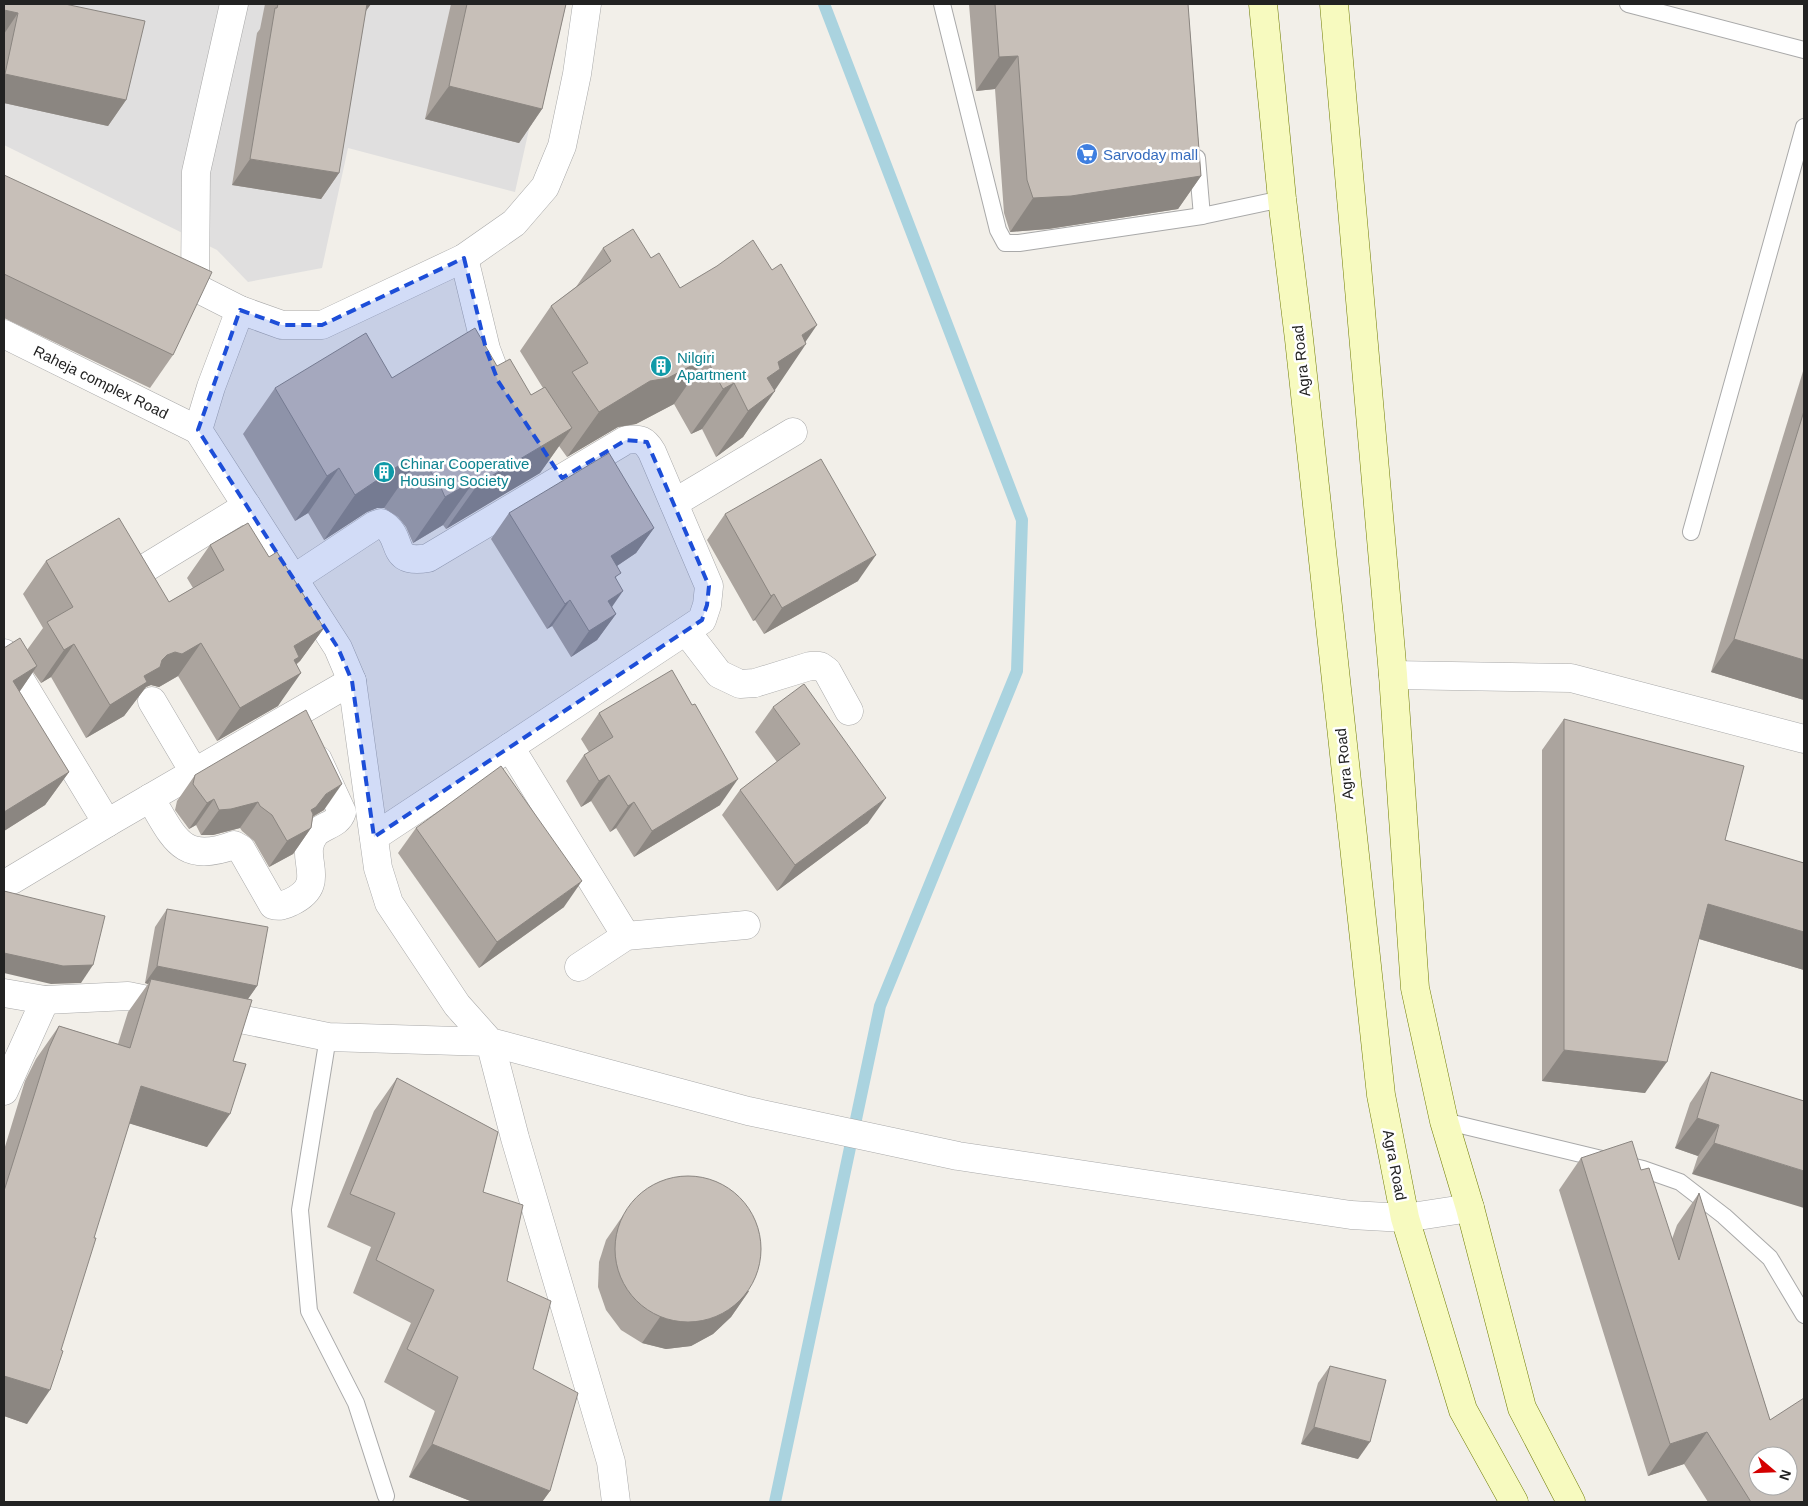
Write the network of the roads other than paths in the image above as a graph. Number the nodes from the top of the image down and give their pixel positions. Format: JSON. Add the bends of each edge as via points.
{"nodes":[{"id":1,"x":234,"y":4,"type":"edge"},
{"id":2,"x":587,"y":4,"type":"edge"},
{"id":3,"x":942,"y":4,"type":"edge"},
{"id":4,"x":1263,"y":4,"type":"edge"},
{"id":5,"x":1334,"y":4,"type":"edge"},
{"id":6,"x":1628,"y":4,"type":"edge"},
{"id":7,"x":1804,"y":50,"type":"edge"},
{"id":8,"x":1804,"y":126,"type":"edge"},
{"id":9,"x":1195,"y":139,"type":"edge"},
{"id":10,"x":1282,"y":199,"type":"junction"},
{"id":11,"x":1202,"y":216,"type":"junction"},
{"id":12,"x":464,"y":258,"type":"junction"},
{"id":13,"x":143,"y":262,"type":"edge"},
{"id":14,"x":195,"y":286,"type":"junction"},
{"id":15,"x":240,"y":310,"type":"junction"},
{"id":16,"x":4,"y":334,"type":"edge"},
{"id":17,"x":514,"y":405,"type":"edge"},
{"id":18,"x":198,"y":430,"type":"junction"},
{"id":19,"x":793,"y":432,"type":"dead end"},
{"id":20,"x":546,"y":454,"type":"edge"},
{"id":21,"x":562,"y":478,"type":"junction"},
{"id":22,"x":674,"y":503,"type":"junction"},
{"id":23,"x":247,"y":506,"type":"junction"},
{"id":24,"x":1691,"y":532,"type":"dead end"},
{"id":25,"x":129,"y":578,"type":"edge"},
{"id":26,"x":293,"y":579,"type":"junction"},
{"id":27,"x":686,"y":631,"type":"junction"},
{"id":28,"x":4,"y":653,"type":"edge"},
{"id":29,"x":1393,"y":675,"type":"junction"},
{"id":30,"x":352,"y":681,"type":"junction"},
{"id":31,"x":152,"y":701,"type":"edge"},
{"id":32,"x":849,"y":711,"type":"dead end"},
{"id":33,"x":295,"y":714,"type":"junction"},
{"id":34,"x":1804,"y":739,"type":"edge"},
{"id":35,"x":510,"y":747,"type":"junction"},
{"id":36,"x":194,"y":772,"type":"junction"},
{"id":37,"x":150,"y":798,"type":"junction"},
{"id":38,"x":107,"y":823,"type":"junction"},
{"id":39,"x":374,"y":837,"type":"junction"},
{"id":40,"x":12,"y":880,"type":"dead end"},
{"id":41,"x":746,"y":925,"type":"dead end"},
{"id":42,"x":626,"y":936,"type":"junction"},
{"id":43,"x":579,"y":967,"type":"dead end"},
{"id":44,"x":4,"y":993,"type":"edge"},
{"id":45,"x":45,"y":1000,"type":"junction"},
{"id":46,"x":328,"y":1037,"type":"junction"},
{"id":47,"x":490,"y":1042,"type":"junction"},
{"id":48,"x":4,"y":1091,"type":"edge"},
{"id":49,"x":1444,"y":1121,"type":"junction"},
{"id":50,"x":1470,"y":1208,"type":"junction"},
{"id":51,"x":1405,"y":1218,"type":"junction"},
{"id":52,"x":1804,"y":1315,"type":"edge"},
{"id":53,"x":386,"y":1496,"type":"dead end"},
{"id":54,"x":616,"y":1502,"type":"edge"},
{"id":55,"x":1514,"y":1502,"type":"edge"},
{"id":56,"x":1571,"y":1502,"type":"edge"}],
"edges":[{"from":1,"to":14,"type":"street","via":[[196,172]]},
{"from":2,"to":12,"type":"street","via":[[562,146],[545,187],[514,223]]},
{"from":3,"to":11,"type":"lane","via":[[998,230],[1005,243]]},
{"from":4,"to":10,"type":"main road","name":"Agra Road"},
{"from":5,"to":29,"type":"main road"},
{"from":6,"to":7,"type":"lane"},
{"from":8,"to":24,"type":"lane"},
{"from":9,"to":11,"type":"lane"},
{"from":10,"to":11,"type":"lane"},
{"from":10,"to":51,"type":"main road","name":"Agra Road","via":[[1381,1095]]},
{"from":12,"to":15,"type":"street","via":[[322,325],[282,325]]},
{"from":12,"to":17,"type":"street","via":[[486,349],[498,381]]},
{"from":13,"to":14,"type":"street"},
{"from":14,"to":15,"type":"street"},
{"from":15,"to":18,"type":"street"},
{"from":16,"to":18,"type":"street","name":"Raheja complex Road"},
{"from":18,"to":23,"type":"street"},
{"from":19,"to":22,"type":"street"},
{"from":20,"to":21,"type":"street"},
{"from":21,"to":22,"type":"street","via":[[626,440],[638,439],[647,442]]},
{"from":21,"to":26,"type":"street","via":[[428,558],[408,559],[403,556],[388,527],[381,524]]},
{"from":22,"to":27,"type":"street","via":[[709,586],[708,605],[702,620]]},
{"from":23,"to":25,"type":"street"},
{"from":23,"to":26,"type":"street"},
{"from":26,"to":30,"type":"street","via":[[338,648]]},
{"from":27,"to":32,"type":"street","via":[[719,674],[740,684],[820,666],[827,671]]},
{"from":27,"to":35,"type":"street"},
{"from":28,"to":38,"type":"street"},
{"from":29,"to":34,"type":"street","via":[[1571,678]]},
{"from":29,"to":49,"type":"main road","via":[[1415,988]]},
{"from":30,"to":33,"type":"street"},
{"from":30,"to":39,"type":"street"},
{"from":31,"to":36,"type":"street"},
{"from":33,"to":36,"type":"street"},
{"from":33,"to":37,"type":"street","via":[[342,812],[336,821],[316,833],[310,845],[312,880],[302,897],[279,907],[273,905],[241,849],[234,845],[205,853],[183,847]]},
{"from":35,"to":39,"type":"street"},
{"from":35,"to":42,"type":"street"},
{"from":36,"to":37,"type":"street"},
{"from":37,"to":38,"type":"street"},
{"from":38,"to":40,"type":"street"},
{"from":39,"to":47,"type":"street","via":[[378,868],[389,903],[458,1005]]},
{"from":41,"to":42,"type":"street"},
{"from":42,"to":43,"type":"street"},
{"from":44,"to":45,"type":"street"},
{"from":45,"to":46,"type":"street","via":[[128,996]]},
{"from":45,"to":48,"type":"street"},
{"from":46,"to":47,"type":"street"},
{"from":46,"to":53,"type":"lane","via":[[300,1210],[309,1311],[356,1403]]},
{"from":47,"to":51,"type":"street","via":[[748,1110],[958,1156],[1350,1215]]},
{"from":47,"to":54,"type":"street","via":[[515,1138],[611,1462]]},
{"from":49,"to":50,"type":"main road"},
{"from":49,"to":52,"type":"lane","via":[[1643,1169],[1680,1182],[1770,1258]]},
{"from":50,"to":51,"type":"street"},
{"from":50,"to":56,"type":"main road","via":[[1522,1408]]},
{"from":51,"to":55,"type":"main road","name":"Agra Road","via":[[1463,1410]]}]}
